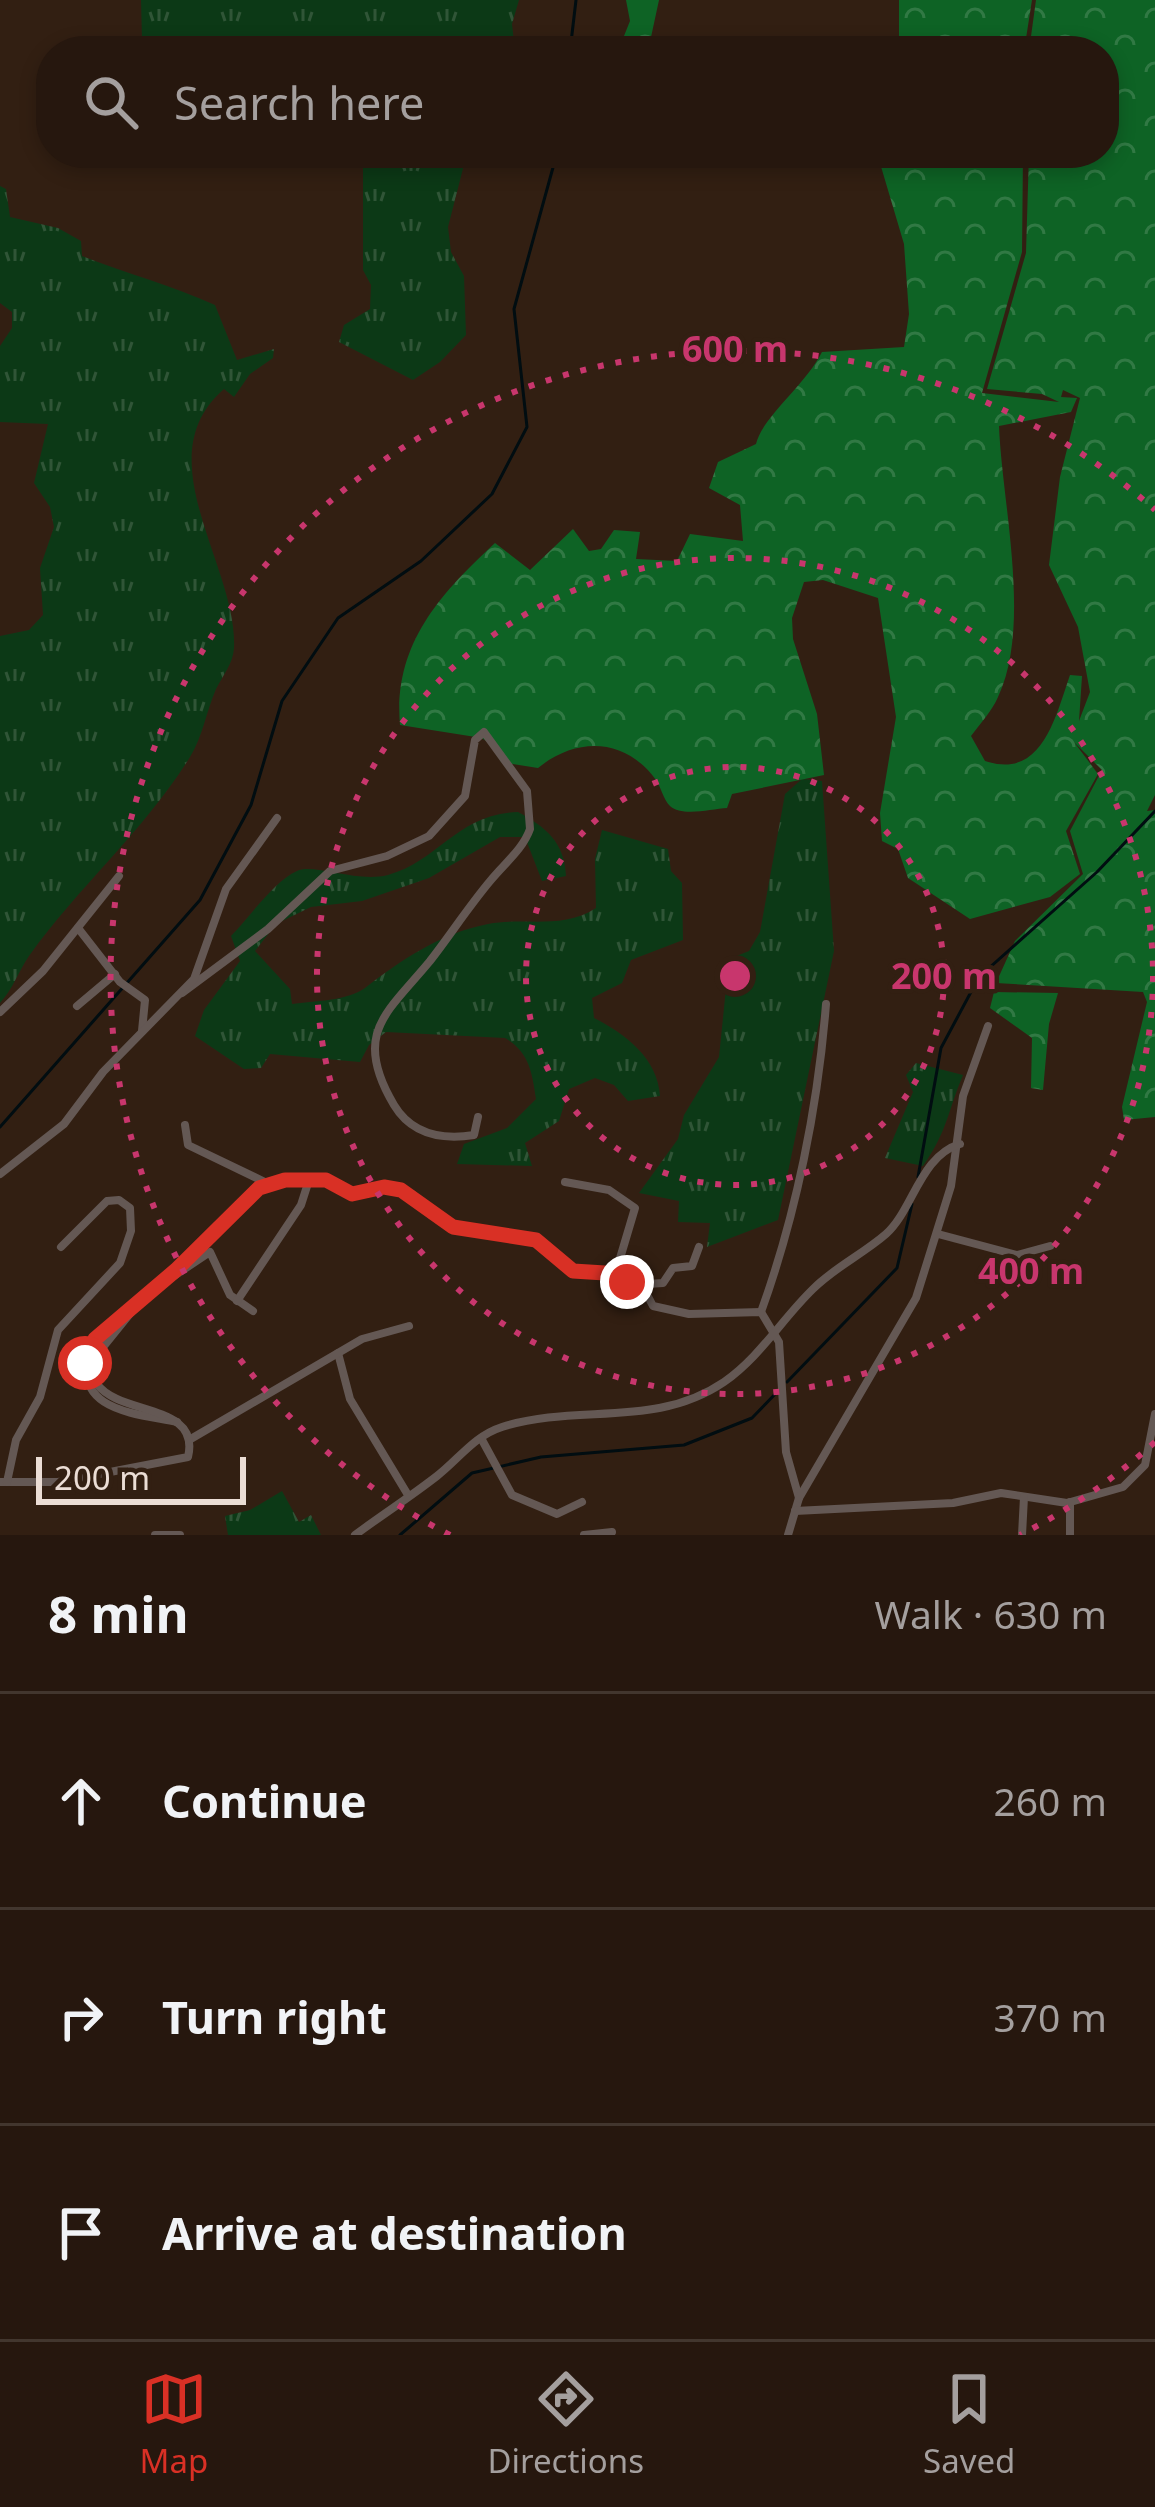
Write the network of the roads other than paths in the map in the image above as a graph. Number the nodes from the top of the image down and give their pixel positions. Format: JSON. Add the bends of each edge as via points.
{"nodes":[{"id":1,"x":278,"y":818,"type":"dead end"},
{"id":2,"x":119,"y":876,"type":"dead end"},
{"id":3,"x":78,"y":928,"type":"junction"},
{"id":4,"x":115,"y":974,"type":"junction"},
{"id":5,"x":182,"y":992,"type":"junction"},
{"id":6,"x":826,"y":1004,"type":"dead end"},
{"id":7,"x":76,"y":1006,"type":"dead end"},
{"id":8,"x":0,"y":1012,"type":"edge"},
{"id":9,"x":988,"y":1026,"type":"dead end"},
{"id":10,"x":142,"y":1030,"type":"junction"},
{"id":11,"x":478,"y":1118,"type":"dead end"},
{"id":12,"x":185,"y":1125,"type":"dead end"},
{"id":13,"x":960,"y":1144,"type":"junction"},
{"id":14,"x":0,"y":1174,"type":"edge"},
{"id":15,"x":309,"y":1180,"type":"junction"},
{"id":16,"x":565,"y":1182,"type":"dead end"},
{"id":17,"x":267,"y":1183,"type":"junction"},
{"id":18,"x":938,"y":1234,"type":"junction"},
{"id":19,"x":1050,"y":1246,"type":"dead end"},
{"id":20,"x":61,"y":1247,"type":"dead end"},
{"id":21,"x":699,"y":1247,"type":"dead end"},
{"id":22,"x":621,"y":1274,"type":"junction"},
{"id":23,"x":161,"y":1283,"type":"junction"},
{"id":24,"x":643,"y":1287,"type":"junction"},
{"id":25,"x":237,"y":1301,"type":"junction"},
{"id":26,"x":253,"y":1311,"type":"dead end"},
{"id":27,"x":761,"y":1312,"type":"junction"},
{"id":28,"x":409,"y":1326,"type":"dead end"},
{"id":29,"x":776,"y":1331,"type":"junction"},
{"id":30,"x":338,"y":1353,"type":"junction"},
{"id":31,"x":1155,"y":1414,"type":"edge"},
{"id":32,"x":481,"y":1438,"type":"junction"},
{"id":33,"x":189,"y":1440,"type":"junction"},
{"id":34,"x":1150,"y":1465,"type":"edge"},
{"id":35,"x":4,"y":1482,"type":"edge"},
{"id":36,"x":408,"y":1495,"type":"junction"},
{"id":37,"x":1024,"y":1497,"type":"junction"},
{"id":38,"x":799,"y":1498,"type":"junction"},
{"id":39,"x":582,"y":1502,"type":"dead end"},
{"id":40,"x":1070,"y":1502,"type":"junction"},
{"id":41,"x":794,"y":1511,"type":"junction"},
{"id":42,"x":612,"y":1532,"type":"dead end"},
{"id":43,"x":155,"y":1535,"type":"edge"},
{"id":44,"x":180,"y":1535,"type":"edge"},
{"id":45,"x":355,"y":1535,"type":"edge"},
{"id":46,"x":584,"y":1535,"type":"edge"},
{"id":47,"x":788,"y":1535,"type":"edge"},
{"id":48,"x":1022,"y":1535,"type":"edge"},
{"id":49,"x":1070,"y":1535,"type":"edge"}],
"edges":[{"from":1,"to":5,"type":"street","via":[[226,889]]},
{"from":2,"to":3,"type":"street"},
{"from":3,"to":4,"type":"street"},
{"from":3,"to":8,"type":"street"},
{"from":4,"to":7,"type":"street"},
{"from":4,"to":10,"type":"street","via":[[145,1000]]},
{"from":5,"to":10,"type":"street"},
{"from":5,"to":11,"type":"street","via":[[330,871],[429,836],[465,796],[475,740],[484,732],[526,791],[530,829],[385,1008],[376,1045],[384,1087],[406,1122],[459,1138],[474,1135]]},
{"from":6,"to":27,"type":"street","via":[[782,1265]]},
{"from":9,"to":13,"type":"street","via":[[963,1096]]},
{"from":10,"to":14,"type":"street","via":[[64,1124]]},
{"from":12,"to":17,"type":"street","via":[[188,1145]]},
{"from":13,"to":18,"type":"street"},
{"from":13,"to":29,"type":"street","via":[[910,1193],[889,1232],[835,1268]]},
{"from":15,"to":17,"type":"street"},
{"from":15,"to":22,"type":"street","via":[[335,1182],[352,1194],[401,1190],[453,1227],[536,1240],[573,1271]]},
{"from":15,"to":25,"type":"street"},
{"from":16,"to":22,"type":"street","via":[[609,1190],[635,1208]]},
{"from":17,"to":23,"type":"street"},
{"from":18,"to":19,"type":"street","via":[[1017,1255]]},
{"from":18,"to":38,"type":"street","via":[[916,1298]]},
{"from":20,"to":35,"type":"street","via":[[107,1201],[130,1208],[120,1263],[58,1330]]},
{"from":21,"to":24,"type":"street","via":[[692,1266]]},
{"from":22,"to":24,"type":"street"},
{"from":23,"to":25,"type":"street","via":[[210,1252]]},
{"from":23,"to":33,"type":"street","via":[[94,1357],[97,1384],[112,1400],[166,1413]]},
{"from":24,"to":27,"type":"street","via":[[653,1306],[669,1312]]},
{"from":25,"to":26,"type":"street"},
{"from":27,"to":29,"type":"street"},
{"from":28,"to":30,"type":"street"},
{"from":29,"to":32,"type":"street","via":[[722,1383],[684,1403],[650,1414],[542,1419]]},
{"from":29,"to":38,"type":"street","via":[[786,1452]]},
{"from":30,"to":33,"type":"street"},
{"from":30,"to":36,"type":"street","via":[[350,1399]]},
{"from":31,"to":34,"type":"street"},
{"from":32,"to":36,"type":"street"},
{"from":32,"to":39,"type":"street","via":[[512,1495],[557,1514]]},
{"from":33,"to":35,"type":"street","via":[[179,1462],[58,1482]]},
{"from":34,"to":40,"type":"street","via":[[1123,1486]]},
{"from":36,"to":45,"type":"street"},
{"from":37,"to":40,"type":"street"},
{"from":37,"to":41,"type":"street"},
{"from":37,"to":48,"type":"street"},
{"from":38,"to":41,"type":"street"},
{"from":40,"to":49,"type":"street"},
{"from":41,"to":47,"type":"street"},
{"from":42,"to":46,"type":"street"},
{"from":43,"to":44,"type":"street"}]}
